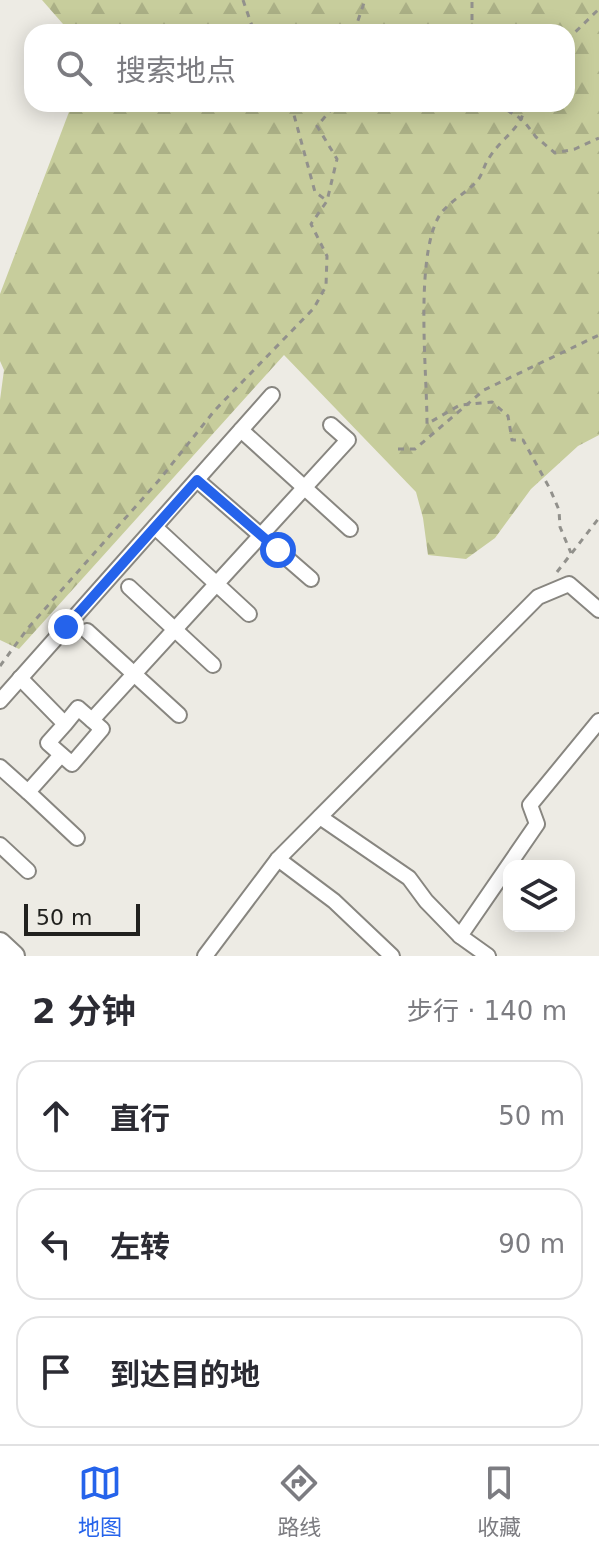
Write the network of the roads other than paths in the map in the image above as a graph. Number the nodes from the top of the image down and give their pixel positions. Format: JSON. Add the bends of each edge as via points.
{"nodes":[{"id":1,"x":272,"y":395,"type":"dead end"},
{"id":2,"x":331,"y":425,"type":"dead end"},
{"id":3,"x":241,"y":430,"type":"junction"},
{"id":4,"x":197,"y":480,"type":"junction"},
{"id":5,"x":305,"y":488,"type":"junction"},
{"id":6,"x":155,"y":527,"type":"junction"},
{"id":7,"x":350,"y":529,"type":"dead end"},
{"id":8,"x":261,"y":535,"type":"junction"},
{"id":9,"x":311,"y":579,"type":"dead end"},
{"id":10,"x":216,"y":584,"type":"junction"},
{"id":11,"x":129,"y":587,"type":"dead end"},
{"id":12,"x":599,"y":610,"type":"edge"},
{"id":13,"x":249,"y":614,"type":"dead end"},
{"id":14,"x":175,"y":630,"type":"junction"},
{"id":15,"x":87,"y":631,"type":"dead end"},
{"id":16,"x":213,"y":665,"type":"dead end"},
{"id":17,"x":134,"y":674,"type":"junction"},
{"id":18,"x":20,"y":678,"type":"junction"},
{"id":19,"x":0,"y":701,"type":"edge"},
{"id":20,"x":179,"y":715,"type":"dead end"},
{"id":21,"x":92,"y":720,"type":"junction"},
{"id":22,"x":599,"y":721,"type":"edge"},
{"id":23,"x":65,"y":724,"type":"junction"},
{"id":24,"x":61,"y":755,"type":"junction"},
{"id":25,"x":0,"y":767,"type":"edge"},
{"id":26,"x":28,"y":792,"type":"junction"},
{"id":27,"x":320,"y":817,"type":"junction"},
{"id":28,"x":77,"y":838,"type":"dead end"},
{"id":29,"x":0,"y":845,"type":"edge"},
{"id":30,"x":278,"y":859,"type":"junction"},
{"id":31,"x":28,"y":871,"type":"dead end"},
{"id":32,"x":460,"y":936,"type":"junction"},
{"id":33,"x":0,"y":943,"type":"edge"},
{"id":34,"x":14,"y":956,"type":"edge"},
{"id":35,"x":205,"y":956,"type":"edge"},
{"id":36,"x":392,"y":956,"type":"edge"},
{"id":37,"x":488,"y":956,"type":"edge"}],
"edges":[{"from":1,"to":3,"type":"street"},
{"from":2,"to":5,"type":"street","via":[[348,440]]},
{"from":3,"to":4,"type":"street"},
{"from":3,"to":5,"type":"street"},
{"from":4,"to":6,"type":"street"},
{"from":4,"to":8,"type":"street"},
{"from":5,"to":7,"type":"street"},
{"from":5,"to":8,"type":"street"},
{"from":6,"to":10,"type":"street"},
{"from":6,"to":18,"type":"street"},
{"from":8,"to":9,"type":"street"},
{"from":8,"to":10,"type":"street"},
{"from":10,"to":13,"type":"street"},
{"from":10,"to":14,"type":"street"},
{"from":11,"to":14,"type":"street"},
{"from":12,"to":27,"type":"street","via":[[569,584],[538,597]]},
{"from":14,"to":16,"type":"street"},
{"from":14,"to":17,"type":"street"},
{"from":15,"to":17,"type":"street"},
{"from":17,"to":20,"type":"street"},
{"from":17,"to":21,"type":"street"},
{"from":18,"to":19,"type":"street"},
{"from":18,"to":23,"type":"street"},
{"from":21,"to":23,"type":"street","via":[[78,708]]},
{"from":21,"to":24,"type":"street","via":[[102,729],[72,764]]},
{"from":22,"to":32,"type":"street","via":[[530,805],[537,824]]},
{"from":23,"to":24,"type":"street","via":[[48,743]]},
{"from":24,"to":26,"type":"street"},
{"from":25,"to":26,"type":"street"},
{"from":26,"to":28,"type":"street"},
{"from":27,"to":30,"type":"street"},
{"from":27,"to":32,"type":"street","via":[[409,878]]},
{"from":29,"to":31,"type":"street"},
{"from":30,"to":35,"type":"street"},
{"from":30,"to":36,"type":"street","via":[[334,901]]},
{"from":32,"to":37,"type":"street"},
{"from":33,"to":34,"type":"street"}]}
